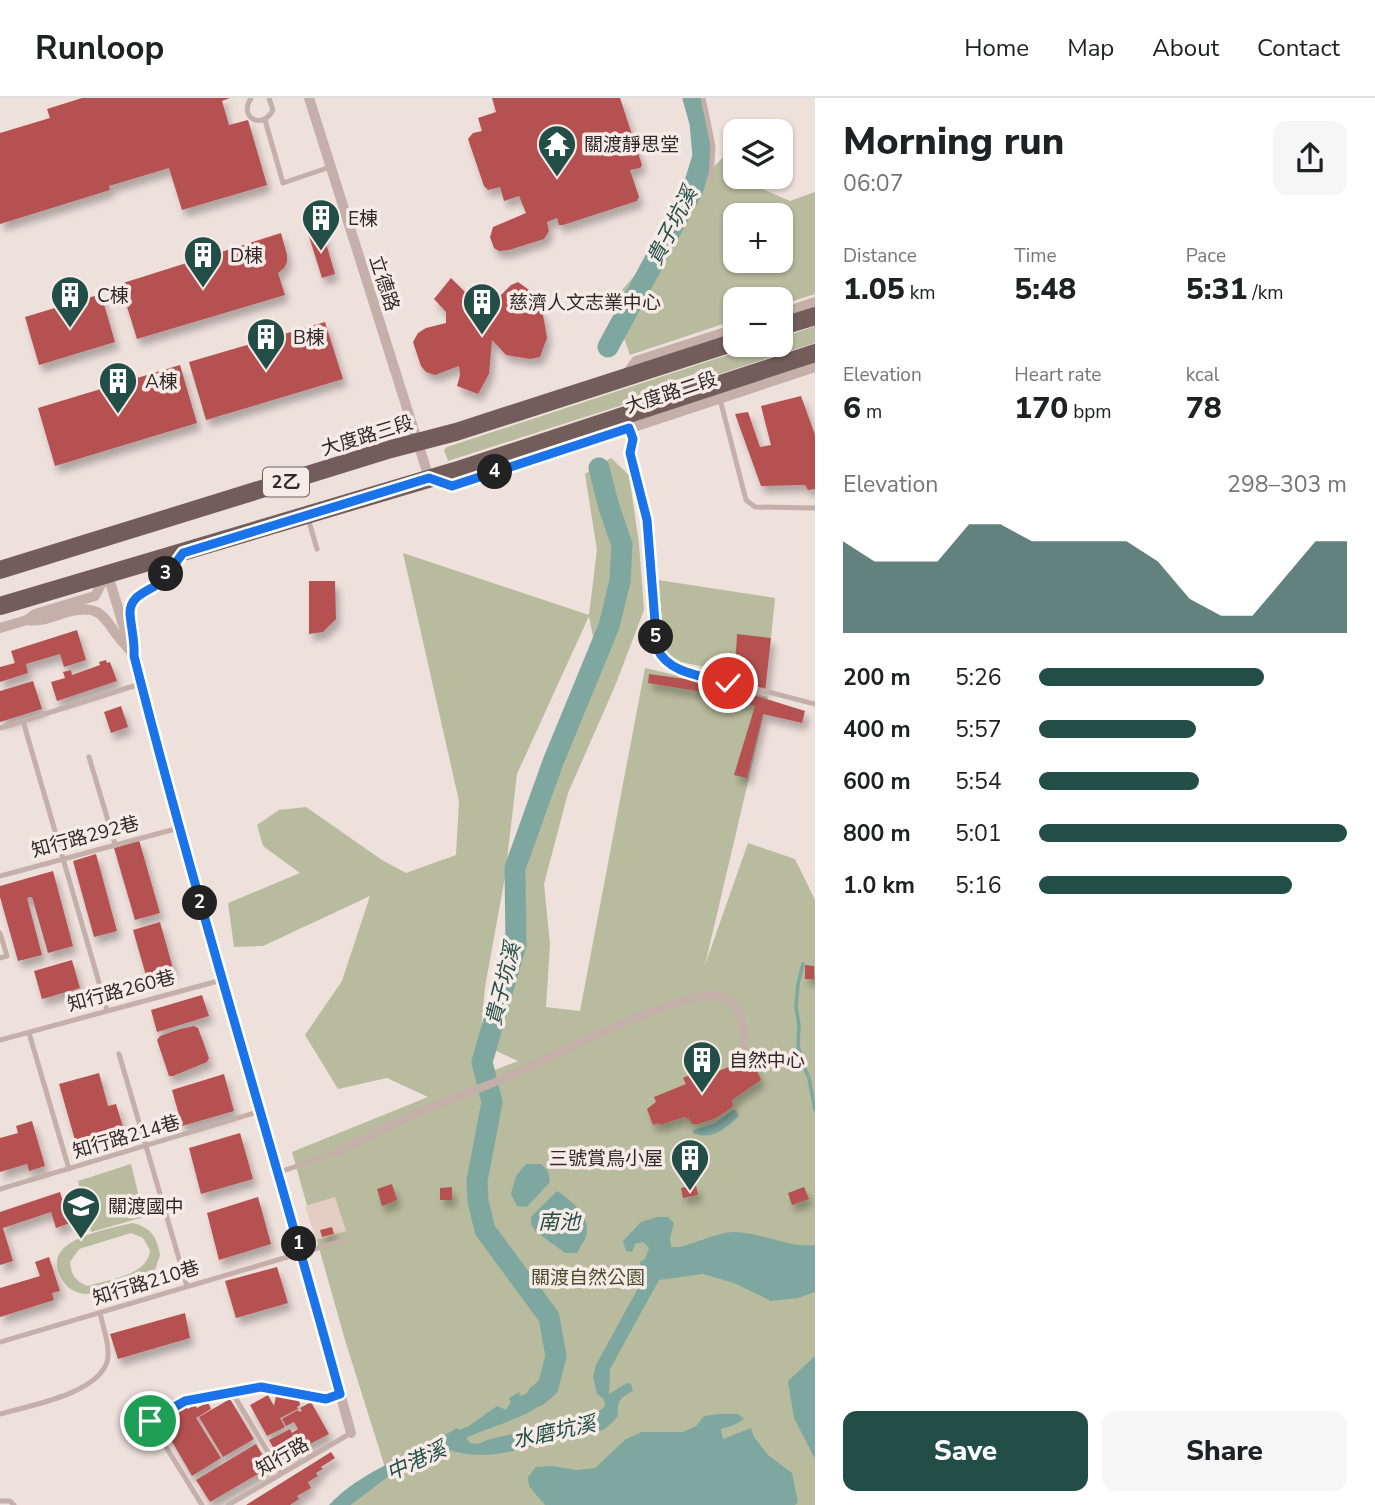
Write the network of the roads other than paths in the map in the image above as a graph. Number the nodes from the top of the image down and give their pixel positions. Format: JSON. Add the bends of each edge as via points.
{"nodes":[{"id":1,"x":251,"y":98,"type":"edge"},
{"id":2,"x":269,"y":98,"type":"edge"},
{"id":3,"x":309,"y":98,"type":"edge"},
{"id":4,"x":703,"y":98,"type":"edge"},
{"id":5,"x":265,"y":120,"type":"junction"},
{"id":6,"x":330,"y":167,"type":"junction"},
{"id":7,"x":711,"y":178,"type":"dead end"},
{"id":8,"x":815,"y":302,"type":"edge"},
{"id":9,"x":793,"y":310,"type":"edge"},
{"id":10,"x":815,"y":316,"type":"edge"},
{"id":11,"x":793,"y":323,"type":"edge"},
{"id":12,"x":723,"y":333,"type":"edge"},
{"id":13,"x":723,"y":346,"type":"edge"},
{"id":14,"x":815,"y":353,"type":"edge"},
{"id":15,"x":815,"y":367,"type":"edge"},
{"id":16,"x":625,"y":376,"type":"junction"},
{"id":17,"x":717,"y":392,"type":"junction"},
{"id":18,"x":625,"y":425,"type":"junction"},
{"id":19,"x":418,"y":442,"type":"junction"},
{"id":20,"x":429,"y":478,"type":"junction"},
{"id":21,"x":815,"y":508,"type":"edge"},
{"id":22,"x":308,"y":515,"type":"junction"},
{"id":23,"x":317,"y":550,"type":"dead end"},
{"id":24,"x":183,"y":553,"type":"junction"},
{"id":25,"x":0,"y":570,"type":"edge"},
{"id":26,"x":107,"y":572,"type":"junction"},
{"id":27,"x":0,"y":606,"type":"edge"},
{"id":28,"x":27,"y":620,"type":"junction"},
{"id":29,"x":0,"y":628,"type":"edge"},
{"id":30,"x":124,"y":640,"type":"junction"},
{"id":31,"x":134,"y":656,"type":"junction"},
{"id":32,"x":141,"y":684,"type":"junction"},
{"id":33,"x":815,"y":704,"type":"edge"},
{"id":34,"x":23,"y":721,"type":"junction"},
{"id":35,"x":0,"y":728,"type":"edge"},
{"id":36,"x":89,"y":757,"type":"dead end"},
{"id":37,"x":179,"y":828,"type":"junction"},
{"id":38,"x":114,"y":845,"type":"junction"},
{"id":39,"x":62,"y":858,"type":"junction"},
{"id":40,"x":0,"y":876,"type":"edge"},
{"id":41,"x":0,"y":933,"type":"edge"},
{"id":42,"x":3,"y":957,"type":"edge"},
{"id":43,"x":222,"y":980,"type":"junction"},
{"id":44,"x":107,"y":1010,"type":"junction"},
{"id":45,"x":29,"y":1033,"type":"junction"},
{"id":46,"x":0,"y":1040,"type":"edge"},
{"id":47,"x":119,"y":1054,"type":"dead end"},
{"id":48,"x":744,"y":1059,"type":"dead end"},
{"id":49,"x":261,"y":1111,"type":"junction"},
{"id":50,"x":145,"y":1147,"type":"junction"},
{"id":51,"x":337,"y":1152,"type":"joint"},
{"id":52,"x":69,"y":1169,"type":"junction"},
{"id":53,"x":279,"y":1172,"type":"junction"},
{"id":54,"x":0,"y":1189,"type":"edge"},
{"id":55,"x":345,"y":1240,"type":"dead end"},
{"id":56,"x":302,"y":1252,"type":"junction"},
{"id":57,"x":187,"y":1286,"type":"junction"},
{"id":58,"x":100,"y":1313,"type":"junction"},
{"id":59,"x":0,"y":1342,"type":"edge"},
{"id":60,"x":232,"y":1392,"type":"junction"},
{"id":61,"x":340,"y":1394,"type":"junction"},
{"id":62,"x":0,"y":1414,"type":"edge"},
{"id":63,"x":351,"y":1433,"type":"joint"},
{"id":64,"x":281,"y":1474,"type":"junction"},
{"id":65,"x":0,"y":1501,"type":"edge"},
{"id":66,"x":14,"y":1505,"type":"edge"},
{"id":67,"x":202,"y":1505,"type":"edge"},
{"id":68,"x":228,"y":1505,"type":"edge"}],
"edges":[{"from":1,"to":5,"type":"lane","via":[[249,115]]},
{"from":2,"to":5,"type":"lane","via":[[273,110]]},
{"from":3,"to":6,"type":"street","name":"立德路"},
{"from":4,"to":7,"type":"lane","via":[[713,146]]},
{"from":5,"to":6,"type":"lane","via":[[283,183]]},
{"from":6,"to":19,"type":"street","name":"立德路"},
{"from":8,"to":9,"type":"street"},
{"from":10,"to":11,"type":"main road"},
{"from":12,"to":16,"type":"street","name":"大度路二段","via":[[636,362]]},
{"from":13,"to":16,"type":"main road","name":"大度路二段","number":"2乙"},
{"from":14,"to":17,"type":"main road","name":"大度路二段","number":"2乙"},
{"from":15,"to":17,"type":"street","name":"大度路二段"},
{"from":16,"to":19,"type":"main road","name":"大度路三段","number":"2乙"},
{"from":17,"to":18,"type":"main road","name":"大度路二段","number":"2乙"},
{"from":17,"to":21,"type":"lane","via":[[746,500],[755,507]]},
{"from":18,"to":20,"type":"main road","number":"2乙"},
{"from":18,"to":33,"type":"lane","via":[[633,439],[630,453],[647,520],[655,632],[661,656],[679,669]]},
{"from":19,"to":20,"type":"street","name":"立德路"},
{"from":19,"to":25,"type":"main road","name":"大度路三段","number":"2乙"},
{"from":20,"to":22,"type":"main road","number":"2乙"},
{"from":22,"to":23,"type":"lane"},
{"from":22,"to":24,"type":"main road","number":"2乙"},
{"from":24,"to":26,"type":"main road","number":"2乙"},
{"from":24,"to":31,"type":"street","via":[[159,582],[133,602]]},
{"from":26,"to":27,"type":"main road","number":"2乙"},
{"from":26,"to":28,"type":"street","via":[[95,596]]},
{"from":26,"to":30,"type":"street"},
{"from":28,"to":29,"type":"street"},
{"from":28,"to":30,"type":"street","via":[[98,611]]},
{"from":30,"to":31,"type":"street"},
{"from":31,"to":32,"type":"street"},
{"from":32,"to":34,"type":"lane"},
{"from":32,"to":37,"type":"street"},
{"from":34,"to":35,"type":"lane"},
{"from":34,"to":39,"type":"lane"},
{"from":36,"to":38,"type":"lane"},
{"from":37,"to":38,"type":"lane","name":"知行路292巷"},
{"from":37,"to":43,"type":"street"},
{"from":38,"to":39,"type":"lane","name":"知行路292巷"},
{"from":39,"to":40,"type":"lane","name":"知行路292巷"},
{"from":39,"to":44,"type":"lane"},
{"from":41,"to":42,"type":"lane"},
{"from":43,"to":44,"type":"lane","name":"知行路260巷"},
{"from":43,"to":49,"type":"street"},
{"from":44,"to":45,"type":"lane","name":"知行路260巷"},
{"from":45,"to":46,"type":"lane","name":"知行路260巷"},
{"from":45,"to":52,"type":"lane"},
{"from":47,"to":50,"type":"lane"},
{"from":48,"to":51,"type":"street","via":[[743,1022],[733,1003],[718,996],[696,996]]},
{"from":49,"to":50,"type":"lane","name":"知行路214巷"},
{"from":49,"to":53,"type":"street"},
{"from":50,"to":52,"type":"lane","name":"知行路214巷"},
{"from":50,"to":57,"type":"lane"},
{"from":51,"to":53,"type":"lane"},
{"from":52,"to":54,"type":"lane","name":"知行路214巷"},
{"from":53,"to":56,"type":"street"},
{"from":55,"to":56,"type":"lane","name":"知行路210巷"},
{"from":56,"to":57,"type":"lane","name":"知行路210巷"},
{"from":56,"to":61,"type":"street"},
{"from":57,"to":58,"type":"lane","name":"知行路210巷"},
{"from":58,"to":59,"type":"lane","name":"知行路210巷"},
{"from":58,"to":62,"type":"lane","via":[[108,1352],[100,1374],[69,1393]]},
{"from":60,"to":61,"type":"lane","via":[[261,1387],[326,1399]]},
{"from":60,"to":64,"type":"lane"},
{"from":60,"to":67,"type":"lane","via":[[185,1401],[150,1421]]},
{"from":61,"to":63,"type":"street"},
{"from":63,"to":64,"type":"lane","name":"知行路"},
{"from":64,"to":68,"type":"lane","name":"知行路"},
{"from":65,"to":66,"type":"lane"}]}
